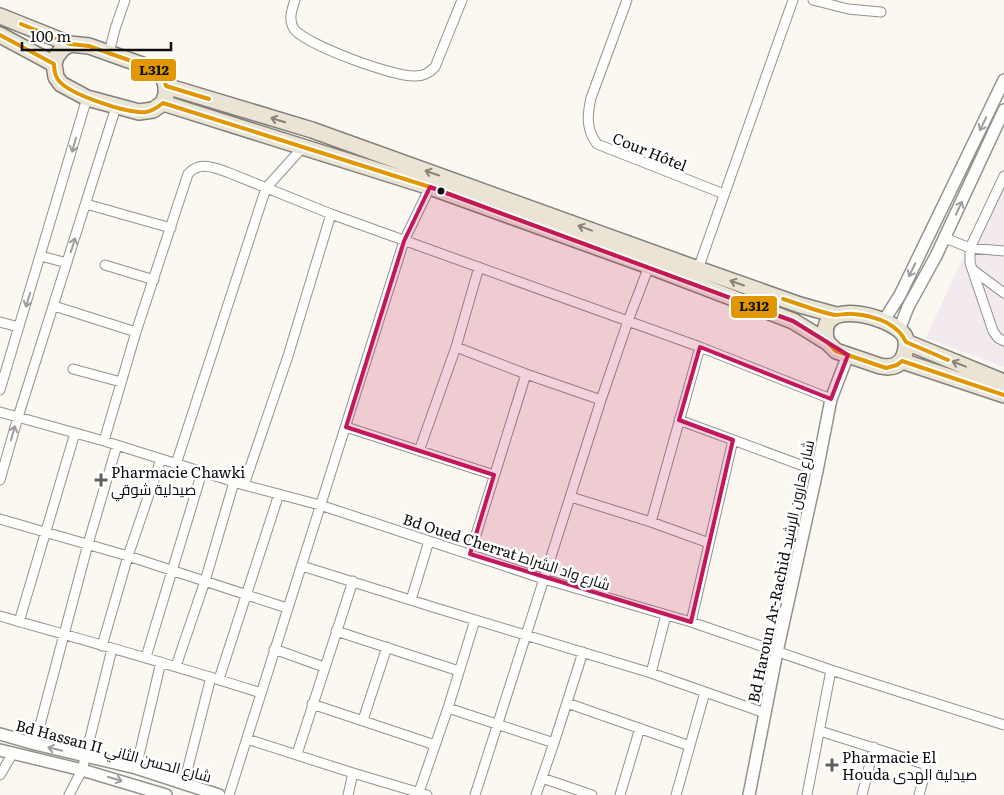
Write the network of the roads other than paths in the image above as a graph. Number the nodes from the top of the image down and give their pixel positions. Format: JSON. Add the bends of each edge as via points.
{"nodes":[{"id":1,"x":125,"y":0,"type":"edge"},
{"id":2,"x":295,"y":0,"type":"edge"},
{"id":3,"x":462,"y":0,"type":"edge"},
{"id":4,"x":627,"y":0,"type":"edge"},
{"id":5,"x":793,"y":0,"type":"edge"},
{"id":6,"x":814,"y":0,"type":"edge"},
{"id":7,"x":880,"y":12,"type":"dead end"},
{"id":8,"x":0,"y":16,"type":"edge"},
{"id":9,"x":0,"y":35,"type":"edge"},
{"id":10,"x":70,"y":44,"type":"junction"},
{"id":11,"x":109,"y":52,"type":"junction"},
{"id":12,"x":54,"y":64,"type":"junction"},
{"id":13,"x":1004,"y":80,"type":"edge"},
{"id":14,"x":166,"y":86,"type":"junction"},
{"id":15,"x":87,"y":98,"type":"junction"},
{"id":16,"x":163,"y":103,"type":"junction"},
{"id":17,"x":116,"y":107,"type":"junction"},
{"id":18,"x":1004,"y":110,"type":"edge"},
{"id":19,"x":303,"y":147,"type":"junction"},
{"id":20,"x":1004,"y":176,"type":"edge"},
{"id":21,"x":266,"y":188,"type":"junction"},
{"id":22,"x":430,"y":188,"type":"junction"},
{"id":23,"x":724,"y":194,"type":"junction"},
{"id":24,"x":86,"y":204,"type":"junction"},
{"id":25,"x":331,"y":214,"type":"junction"},
{"id":26,"x":171,"y":228,"type":"junction"},
{"id":27,"x":931,"y":231,"type":"junction"},
{"id":28,"x":945,"y":238,"type":"junction"},
{"id":29,"x":404,"y":241,"type":"junction"},
{"id":30,"x":970,"y":248,"type":"junction"},
{"id":31,"x":923,"y":249,"type":"junction"},
{"id":32,"x":1004,"y":251,"type":"edge"},
{"id":33,"x":41,"y":256,"type":"junction"},
{"id":34,"x":936,"y":256,"type":"junction"},
{"id":35,"x":67,"y":263,"type":"junction"},
{"id":36,"x":105,"y":265,"type":"dead end"},
{"id":37,"x":648,"y":266,"type":"junction"},
{"id":38,"x":479,"y":268,"type":"junction"},
{"id":39,"x":698,"y":269,"type":"junction"},
{"id":40,"x":973,"y":270,"type":"junction"},
{"id":41,"x":154,"y":280,"type":"junction"},
{"id":42,"x":1004,"y":293,"type":"edge"},
{"id":43,"x":54,"y":306,"type":"junction"},
{"id":44,"x":836,"y":315,"type":"junction"},
{"id":45,"x":628,"y":321,"type":"junction"},
{"id":46,"x":0,"y":322,"type":"edge"},
{"id":47,"x":883,"y":322,"type":"junction"},
{"id":48,"x":19,"y":327,"type":"junction"},
{"id":49,"x":136,"y":332,"type":"junction"},
{"id":50,"x":902,"y":336,"type":"junction"},
{"id":51,"x":1004,"y":341,"type":"edge"},
{"id":52,"x":827,"y":342,"type":"junction"},
{"id":53,"x":456,"y":347,"type":"junction"},
{"id":54,"x":700,"y":347,"type":"junction"},
{"id":55,"x":848,"y":355,"type":"junction"},
{"id":56,"x":902,"y":361,"type":"junction"},
{"id":57,"x":74,"y":369,"type":"dead end"},
{"id":58,"x":526,"y":374,"type":"junction"},
{"id":59,"x":121,"y":382,"type":"junction"},
{"id":60,"x":1004,"y":382,"type":"edge"},
{"id":61,"x":0,"y":390,"type":"edge"},
{"id":62,"x":1004,"y":395,"type":"edge"},
{"id":63,"x":831,"y":399,"type":"junction"},
{"id":64,"x":601,"y":400,"type":"junction"},
{"id":65,"x":0,"y":412,"type":"edge"},
{"id":66,"x":18,"y":417,"type":"junction"},
{"id":67,"x":679,"y":420,"type":"junction"},
{"id":68,"x":346,"y":427,"type":"junction"},
{"id":69,"x":75,"y":433,"type":"junction"},
{"id":70,"x":104,"y":440,"type":"junction"},
{"id":71,"x":733,"y":440,"type":"junction"},
{"id":72,"x":117,"y":445,"type":"junction"},
{"id":73,"x":420,"y":451,"type":"junction"},
{"id":74,"x":161,"y":459,"type":"junction"},
{"id":75,"x":176,"y":464,"type":"junction"},
{"id":76,"x":817,"y":471,"type":"junction"},
{"id":77,"x":202,"y":472,"type":"junction"},
{"id":78,"x":494,"y":475,"type":"junction"},
{"id":79,"x":0,"y":480,"type":"edge"},
{"id":80,"x":234,"y":482,"type":"junction"},
{"id":81,"x":244,"y":485,"type":"junction"},
{"id":82,"x":279,"y":494,"type":"junction"},
{"id":83,"x":571,"y":497,"type":"junction"},
{"id":84,"x":320,"y":506,"type":"junction"},
{"id":85,"x":0,"y":519,"type":"edge"},
{"id":86,"x":651,"y":522,"type":"junction"},
{"id":87,"x":44,"y":533,"type":"junction"},
{"id":88,"x":429,"y":541,"type":"junction"},
{"id":89,"x":709,"y":542,"type":"junction"},
{"id":90,"x":88,"y":544,"type":"junction"},
{"id":91,"x":470,"y":554,"type":"junction"},
{"id":92,"x":128,"y":556,"type":"junction"},
{"id":93,"x":302,"y":566,"type":"junction"},
{"id":94,"x":172,"y":570,"type":"junction"},
{"id":95,"x":544,"y":579,"type":"junction"},
{"id":96,"x":205,"y":581,"type":"junction"},
{"id":97,"x":353,"y":581,"type":"junction"},
{"id":98,"x":245,"y":595,"type":"junction"},
{"id":99,"x":411,"y":600,"type":"junction"},
{"id":100,"x":287,"y":608,"type":"junction"},
{"id":101,"x":666,"y":615,"type":"junction"},
{"id":102,"x":0,"y":616,"type":"edge"},
{"id":103,"x":476,"y":620,"type":"junction"},
{"id":104,"x":19,"y":622,"type":"junction"},
{"id":105,"x":690,"y":622,"type":"junction"},
{"id":106,"x":336,"y":631,"type":"junction"},
{"id":107,"x":64,"y":634,"type":"junction"},
{"id":108,"x":526,"y":636,"type":"junction"},
{"id":109,"x":102,"y":646,"type":"junction"},
{"id":110,"x":387,"y":647,"type":"junction"},
{"id":111,"x":112,"y":649,"type":"junction"},
{"id":112,"x":274,"y":649,"type":"junction"},
{"id":113,"x":583,"y":652,"type":"junction"},
{"id":114,"x":776,"y":652,"type":"junction"},
{"id":115,"x":146,"y":657,"type":"junction"},
{"id":116,"x":161,"y":662,"type":"junction"},
{"id":117,"x":176,"y":666,"type":"junction"},
{"id":118,"x":324,"y":667,"type":"junction"},
{"id":119,"x":831,"y":670,"type":"junction"},
{"id":120,"x":459,"y":671,"type":"junction"},
{"id":121,"x":651,"y":673,"type":"junction"},
{"id":122,"x":215,"y":678,"type":"junction"},
{"id":123,"x":705,"y":692,"type":"junction"},
{"id":124,"x":260,"y":693,"type":"junction"},
{"id":125,"x":567,"y":703,"type":"junction"},
{"id":126,"x":312,"y":704,"type":"junction"},
{"id":127,"x":448,"y":708,"type":"junction"},
{"id":128,"x":765,"y":713,"type":"junction"},
{"id":129,"x":363,"y":720,"type":"junction"},
{"id":130,"x":498,"y":724,"type":"junction"},
{"id":131,"x":1004,"y":725,"type":"edge"},
{"id":132,"x":640,"y":728,"type":"junction"},
{"id":133,"x":820,"y":731,"type":"junction"},
{"id":134,"x":0,"y":734,"type":"edge"},
{"id":135,"x":247,"y":738,"type":"junction"},
{"id":136,"x":554,"y":743,"type":"junction"},
{"id":137,"x":35,"y":744,"type":"junction"},
{"id":138,"x":435,"y":745,"type":"junction"},
{"id":139,"x":690,"y":746,"type":"junction"},
{"id":140,"x":874,"y":747,"type":"junction"},
{"id":141,"x":0,"y":750,"type":"edge"},
{"id":142,"x":13,"y":753,"type":"junction"},
{"id":143,"x":297,"y":754,"type":"junction"},
{"id":144,"x":86,"y":756,"type":"junction"},
{"id":145,"x":136,"y":768,"type":"junction"},
{"id":146,"x":82,"y":770,"type":"junction"},
{"id":147,"x":353,"y":773,"type":"junction"},
{"id":148,"x":0,"y":775,"type":"edge"},
{"id":149,"x":159,"y":776,"type":"junction"},
{"id":150,"x":542,"y":778,"type":"junction"},
{"id":151,"x":184,"y":783,"type":"junction"},
{"id":152,"x":158,"y":794,"type":"edge"},
{"id":153,"x":423,"y":794,"type":"edge"},
{"id":154,"x":69,"y":795,"type":"edge"},
{"id":155,"x":220,"y":795,"type":"edge"},
{"id":156,"x":229,"y":795,"type":"edge"},
{"id":157,"x":348,"y":795,"type":"edge"},
{"id":158,"x":475,"y":795,"type":"edge"},
{"id":159,"x":536,"y":795,"type":"edge"},
{"id":160,"x":592,"y":795,"type":"edge"},
{"id":161,"x":620,"y":795,"type":"edge"},
{"id":162,"x":676,"y":795,"type":"edge"},
{"id":163,"x":748,"y":795,"type":"edge"},
{"id":164,"x":807,"y":795,"type":"edge"},
{"id":165,"x":862,"y":795,"type":"edge"},
{"id":166,"x":919,"y":795,"type":"edge"}],
"edges":[{"from":1,"to":11,"type":"street"},
{"from":2,"to":3,"type":"street","via":[[292,23],[294,30],[302,36],[378,70],[417,76],[428,74],[435,67]]},
{"from":4,"to":23,"type":"street","name":"Cour Hôtel","via":[[591,98],[588,113],[590,134],[597,144]]},
{"from":5,"to":23,"type":"street"},
{"from":6,"to":7,"type":"street","via":[[848,9]]},
{"from":8,"to":10,"type":"highway"},
{"from":9,"to":12,"type":"highway"},
{"from":10,"to":11,"type":"highway"},
{"from":10,"to":12,"type":"highway","via":[[62,49]]},
{"from":11,"to":14,"type":"highway","via":[[153,70],[164,79]]},
{"from":12,"to":15,"type":"highway","via":[[61,84]]},
{"from":13,"to":27,"type":"street","one_way":true},
{"from":14,"to":16,"type":"highway"},
{"from":39,"to":14,"type":"highway","one_way":true,"via":[[312,130]]},
{"from":15,"to":17,"type":"highway"},
{"from":15,"to":33,"type":"street","one_way":true},
{"from":16,"to":17,"type":"highway","via":[[146,112]]},
{"from":16,"to":19,"type":"highway"},
{"from":17,"to":24,"type":"street"},
{"from":28,"to":18,"type":"street","one_way":true},
{"from":19,"to":21,"type":"street"},
{"from":19,"to":22,"type":"highway"},
{"from":20,"to":30,"type":"street"},
{"from":21,"to":25,"type":"street"},
{"from":21,"to":26,"type":"street","via":[[211,166],[199,166],[188,174]]},
{"from":21,"to":75,"type":"street"},
{"from":22,"to":29,"type":"street"},
{"from":22,"to":37,"type":"highway"},
{"from":23,"to":39,"type":"street"},
{"from":24,"to":26,"type":"street"},
{"from":35,"to":24,"type":"street","one_way":true},
{"from":25,"to":29,"type":"street"},
{"from":25,"to":81,"type":"street"},
{"from":26,"to":41,"type":"street"},
{"from":27,"to":28,"type":"street"},
{"from":27,"to":31,"type":"street"},
{"from":28,"to":30,"type":"street"},
{"from":28,"to":34,"type":"street"},
{"from":29,"to":38,"type":"street"},
{"from":29,"to":68,"type":"street"},
{"from":30,"to":32,"type":"street"},
{"from":30,"to":40,"type":"street"},
{"from":31,"to":34,"type":"street"},
{"from":31,"to":47,"type":"street","one_way":true},
{"from":33,"to":35,"type":"street"},
{"from":33,"to":48,"type":"street","one_way":true},
{"from":34,"to":50,"type":"street","via":[[908,307]]},
{"from":35,"to":43,"type":"street"},
{"from":36,"to":41,"type":"street"},
{"from":37,"to":45,"type":"street"},
{"from":37,"to":52,"type":"highway","via":[[794,320]]},
{"from":38,"to":45,"type":"street"},
{"from":38,"to":53,"type":"street"},
{"from":44,"to":39,"type":"highway","one_way":true},
{"from":40,"to":42,"type":"street"},
{"from":40,"to":51,"type":"street","via":[[993,331]]},
{"from":41,"to":49,"type":"street"},
{"from":43,"to":49,"type":"street"},
{"from":43,"to":66,"type":"street"},
{"from":44,"to":47,"type":"highway","via":[[850,313]]},
{"from":44,"to":52,"type":"highway","via":[[827,324]]},
{"from":45,"to":54,"type":"street"},
{"from":45,"to":64,"type":"street"},
{"from":46,"to":48,"type":"street"},
{"from":47,"to":50,"type":"highway"},
{"from":48,"to":61,"type":"street"},
{"from":49,"to":59,"type":"street"},
{"from":50,"to":56,"type":"highway","via":[[905,355]]},
{"from":60,"to":50,"type":"highway","one_way":true},
{"from":52,"to":55,"type":"highway","via":[[836,351]]},
{"from":53,"to":58,"type":"street"},
{"from":53,"to":73,"type":"street"},
{"from":54,"to":63,"type":"street"},
{"from":54,"to":67,"type":"street"},
{"from":55,"to":56,"type":"highway","via":[[886,368]]},
{"from":55,"to":63,"type":"street","name":"Bd Haroun Ar-Rachid شارع هارون الرشيد"},
{"from":56,"to":62,"type":"highway"},
{"from":57,"to":59,"type":"street"},
{"from":58,"to":64,"type":"street"},
{"from":58,"to":78,"type":"street"},
{"from":59,"to":70,"type":"street"},
{"from":63,"to":76,"type":"street","name":"Bd Haroun Ar-Rachid شارع هارون الرشيد"},
{"from":64,"to":83,"type":"street"},
{"from":65,"to":66,"type":"street","name":"Bd Oued Cherrat شارع واد الشراط"},
{"from":66,"to":69,"type":"street","name":"Bd Oued Cherrat شارع واد الشراط"},
{"from":79,"to":66,"type":"street","one_way":true},
{"from":67,"to":71,"type":"street"},
{"from":67,"to":86,"type":"street"},
{"from":68,"to":73,"type":"street"},
{"from":68,"to":84,"type":"street"},
{"from":69,"to":70,"type":"street","name":"Bd Oued Cherrat شارع واد الشراط"},
{"from":69,"to":87,"type":"street"},
{"from":70,"to":72,"type":"street","name":"Bd Oued Cherrat شارع واد الشراط"},
{"from":71,"to":76,"type":"street"},
{"from":71,"to":89,"type":"street"},
{"from":72,"to":74,"type":"street","name":"Bd Oued Cherrat شارع واد الشراط"},
{"from":72,"to":90,"type":"street"},
{"from":73,"to":78,"type":"street"},
{"from":74,"to":75,"type":"street","name":"Bd Oued Cherrat شارع واد الشراط"},
{"from":74,"to":92,"type":"street"},
{"from":75,"to":77,"type":"street","name":"Bd Oued Cherrat شارع واد الشراط"},
{"from":76,"to":114,"type":"street","name":"Bd Haroun Ar-Rachid شارع هارون الرشيد"},
{"from":77,"to":80,"type":"street","name":"Bd Oued Cherrat شارع واد الشراط"},
{"from":77,"to":94,"type":"street"},
{"from":78,"to":91,"type":"street"},
{"from":80,"to":81,"type":"street","name":"Bd Oued Cherrat شارع واد الشراط"},
{"from":80,"to":96,"type":"street"},
{"from":81,"to":82,"type":"street","name":"Bd Oued Cherrat شارع واد الشراط"},
{"from":82,"to":84,"type":"street","name":"Bd Oued Cherrat شارع واد الشراط"},
{"from":82,"to":98,"type":"street"},
{"from":83,"to":86,"type":"street"},
{"from":83,"to":95,"type":"street"},
{"from":84,"to":88,"type":"street","name":"Bd Oued Cherrat شارع واد الشراط"},
{"from":84,"to":93,"type":"street"},
{"from":85,"to":87,"type":"street"},
{"from":86,"to":89,"type":"street"},
{"from":87,"to":90,"type":"street"},
{"from":87,"to":104,"type":"street"},
{"from":88,"to":91,"type":"street","name":"Bd Oued Cherrat شارع واد الشراط"},
{"from":88,"to":99,"type":"street"},
{"from":89,"to":105,"type":"street"},
{"from":90,"to":92,"type":"street"},
{"from":90,"to":107,"type":"street"},
{"from":91,"to":95,"type":"street","name":"Bd Oued Cherrat شارع واد الشراط"},
{"from":92,"to":94,"type":"street"},
{"from":92,"to":109,"type":"street"},
{"from":93,"to":97,"type":"street"},
{"from":93,"to":100,"type":"street"},
{"from":94,"to":96,"type":"street"},
{"from":94,"to":115,"type":"street"},
{"from":95,"to":101,"type":"street","name":"Bd Oued Cherrat شارع واد الشراط"},
{"from":95,"to":108,"type":"street"},
{"from":96,"to":98,"type":"street"},
{"from":96,"to":117,"type":"street"},
{"from":97,"to":99,"type":"street"},
{"from":97,"to":106,"type":"street"},
{"from":98,"to":100,"type":"street"},
{"from":98,"to":122,"type":"street"},
{"from":99,"to":103,"type":"street"},
{"from":100,"to":112,"type":"street"},
{"from":101,"to":105,"type":"street","name":"Bd Oued Cherrat شارع واد الشراط"},
{"from":101,"to":121,"type":"street"},
{"from":102,"to":104,"type":"street"},
{"from":103,"to":108,"type":"street"},
{"from":103,"to":120,"type":"street"},
{"from":104,"to":107,"type":"street"},
{"from":105,"to":114,"type":"street","name":"Bd Oued Cherrat شارع واد الشراط"},
{"from":106,"to":110,"type":"street"},
{"from":106,"to":118,"type":"street"},
{"from":107,"to":109,"type":"street"},
{"from":107,"to":137,"type":"street"},
{"from":108,"to":113,"type":"street"},
{"from":108,"to":130,"type":"street"},
{"from":109,"to":111,"type":"street"},
{"from":110,"to":120,"type":"street"},
{"from":110,"to":129,"type":"street"},
{"from":111,"to":115,"type":"street"},
{"from":111,"to":144,"type":"street"},
{"from":112,"to":118,"type":"street"},
{"from":112,"to":124,"type":"street"},
{"from":113,"to":121,"type":"street"},
{"from":113,"to":125,"type":"street"},
{"from":114,"to":119,"type":"street","name":"Bd Oued Cherrat شارع واد الشراط"},
{"from":114,"to":128,"type":"street","name":"Bd Haroun Ar-Rachid شارع هارون الرشيد"},
{"from":115,"to":116,"type":"street"},
{"from":116,"to":117,"type":"street"},
{"from":116,"to":145,"type":"street"},
{"from":117,"to":122,"type":"street"},
{"from":118,"to":126,"type":"street"},
{"from":119,"to":131,"type":"street","name":"Bd Oued Cherrat شارع واد الشراط"},
{"from":119,"to":133,"type":"street"},
{"from":120,"to":127,"type":"street"},
{"from":121,"to":123,"type":"street"},
{"from":122,"to":124,"type":"street"},
{"from":122,"to":151,"type":"street"},
{"from":123,"to":128,"type":"street"},
{"from":123,"to":139,"type":"street"},
{"from":124,"to":135,"type":"street"},
{"from":125,"to":132,"type":"street"},
{"from":125,"to":136,"type":"street"},
{"from":126,"to":129,"type":"street"},
{"from":126,"to":143,"type":"street"},
{"from":127,"to":130,"type":"street"},
{"from":127,"to":138,"type":"street"},
{"from":128,"to":163,"type":"street","name":"Bd Haroun Ar-Rachid شارع هارون الرشيد"},
{"from":129,"to":138,"type":"street"},
{"from":130,"to":136,"type":"street"},
{"from":130,"to":158,"type":"street"},
{"from":132,"to":139,"type":"street"},
{"from":132,"to":161,"type":"street"},
{"from":133,"to":140,"type":"street"},
{"from":133,"to":164,"type":"street"},
{"from":134,"to":137,"type":"street","name":"Bd Hassan II شارع الحسن الثاني"},
{"from":135,"to":143,"type":"street"},
{"from":135,"to":156,"type":"street"},
{"from":136,"to":150,"type":"street"},
{"from":144,"to":137,"type":"street","name":"Bd Hassan II شارع الحسن الثاني","one_way":true},
{"from":138,"to":153,"type":"street"},
{"from":139,"to":162,"type":"street"},
{"from":140,"to":165,"type":"street"},
{"from":140,"to":166,"type":"street","via":[[924,764],[926,770]]},
{"from":141,"to":142,"type":"street","name":"Bd Hassan II شارع الحسن الثاني"},
{"from":142,"to":146,"type":"street","name":"Bd Hassan II شارع الحسن الثاني"},
{"from":142,"to":148,"type":"street"},
{"from":143,"to":147,"type":"street"},
{"from":144,"to":145,"type":"street","name":"Bd Hassan II شارع الحسن الثاني"},
{"from":144,"to":146,"type":"street"},
{"from":145,"to":149,"type":"street","name":"Bd Hassan II شارع الحسن الثاني"},
{"from":146,"to":152,"type":"street","name":"Bd Hassan II شارع الحسن الثاني","one_way":true},
{"from":146,"to":154,"type":"street"},
{"from":147,"to":153,"type":"street"},
{"from":147,"to":157,"type":"street"},
{"from":149,"to":151,"type":"street","name":"Bd Hassan II شارع الحسن الثاني"},
{"from":149,"to":152,"type":"street"},
{"from":150,"to":159,"type":"street"},
{"from":150,"to":160,"type":"street"},
{"from":151,"to":155,"type":"street","name":"Bd Hassan II شارع الحسن الثاني"}]}
